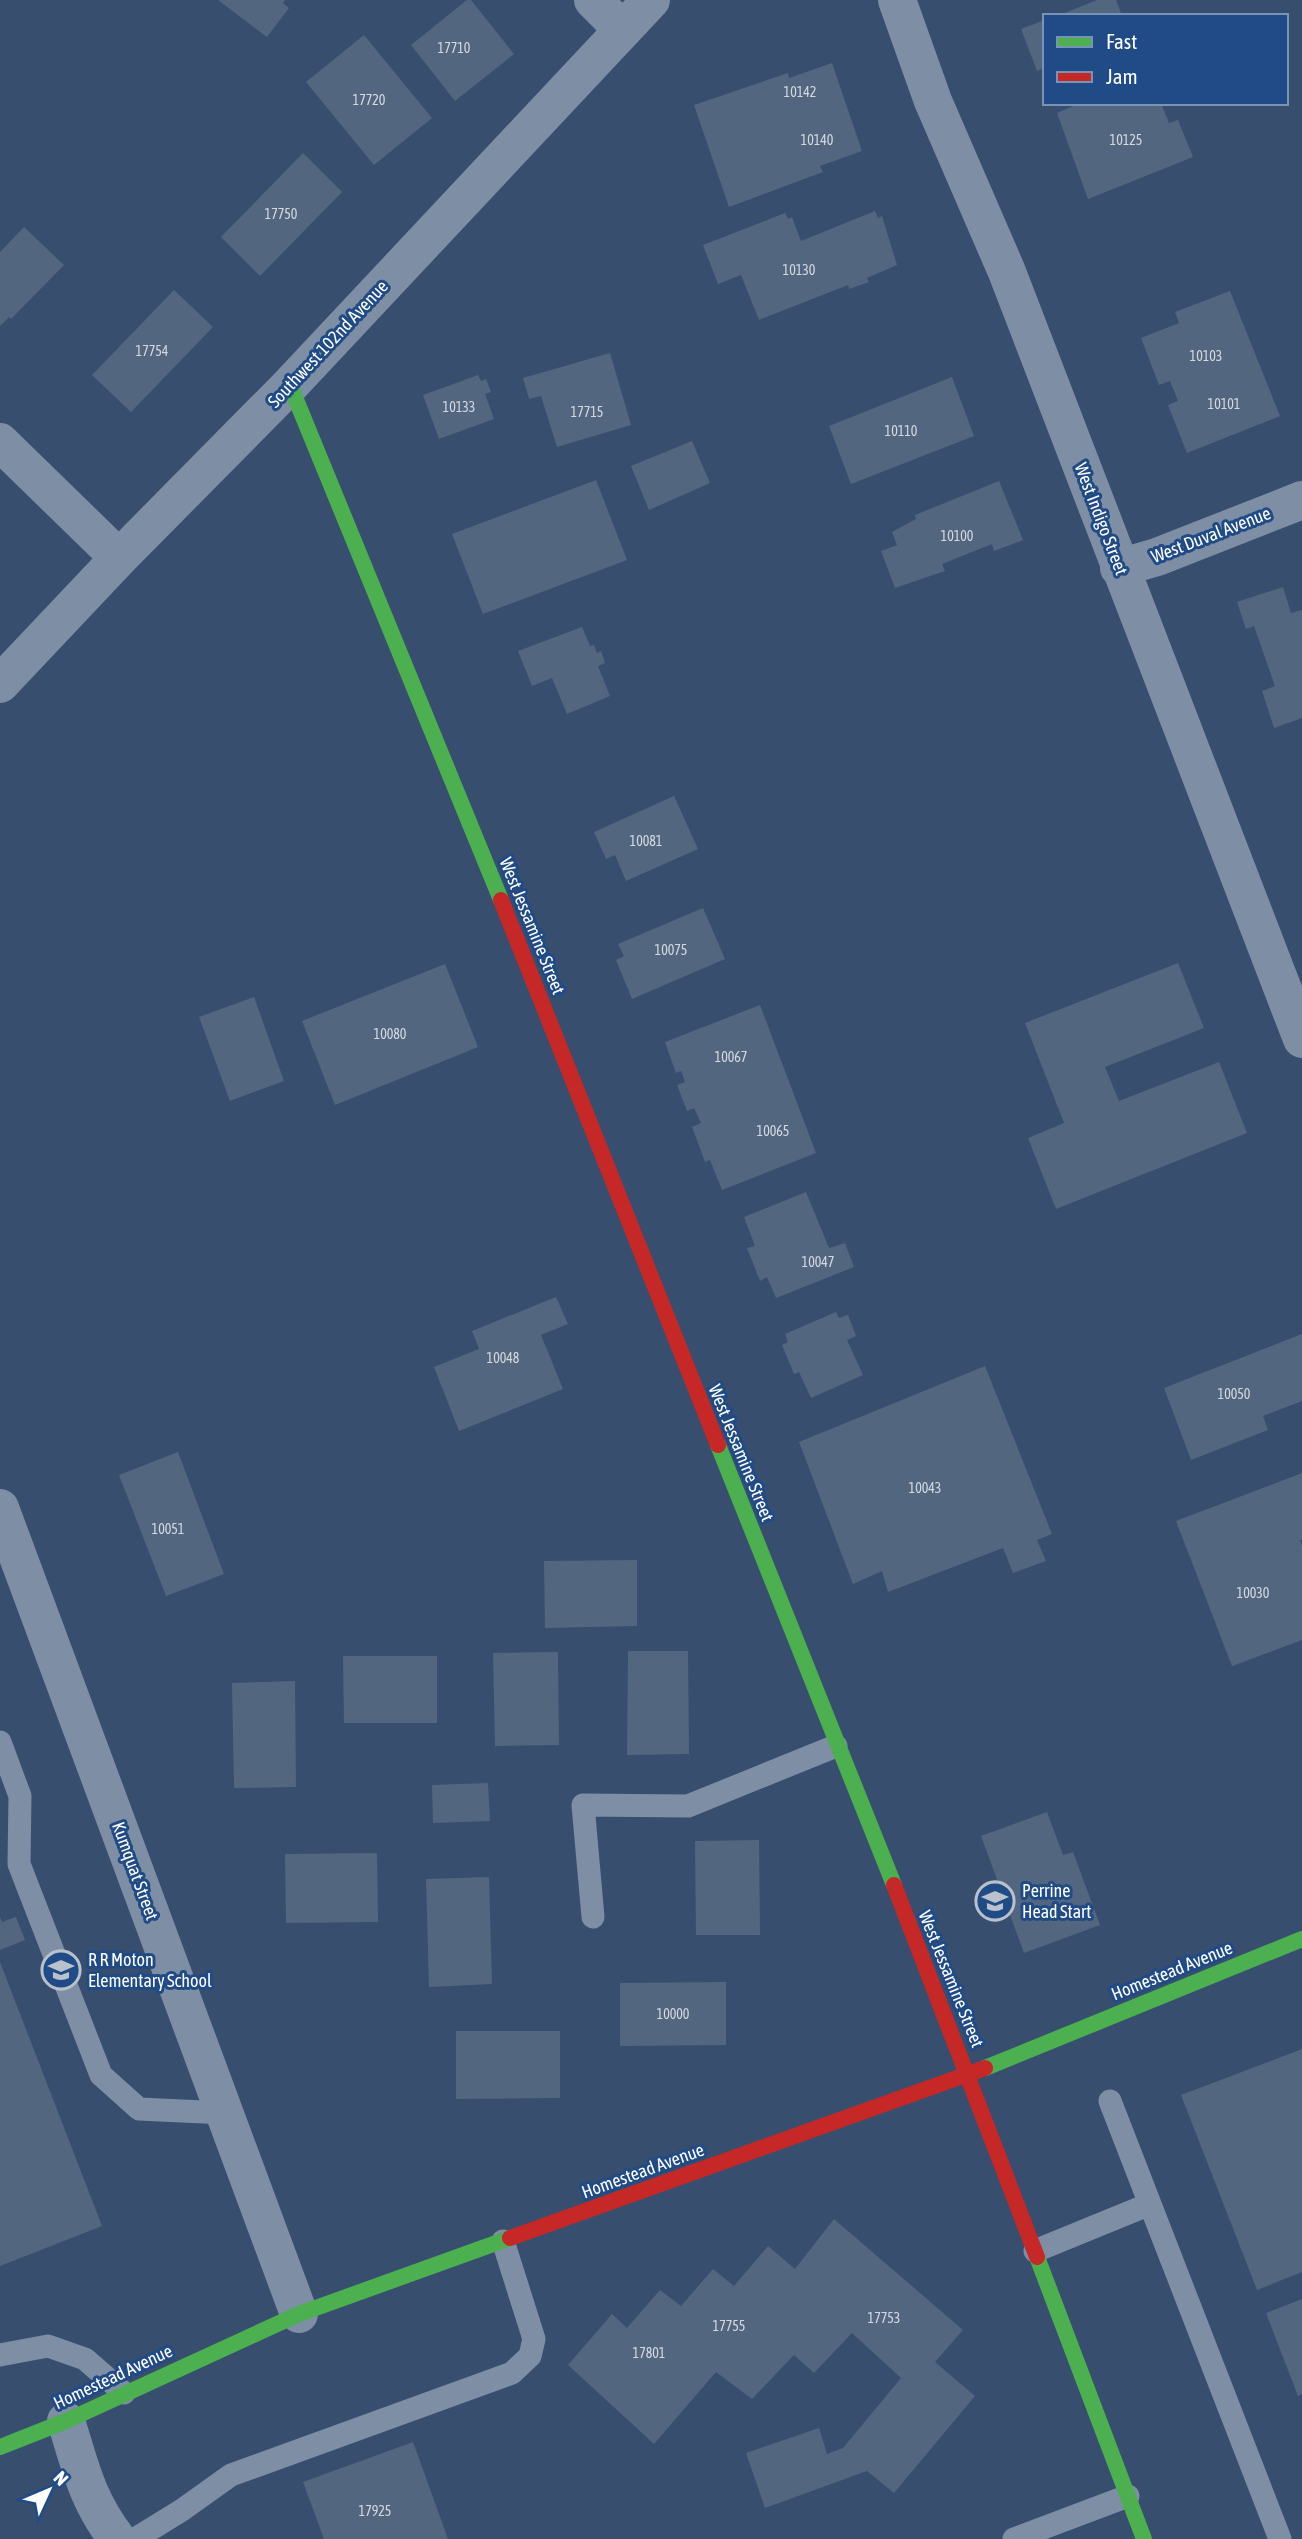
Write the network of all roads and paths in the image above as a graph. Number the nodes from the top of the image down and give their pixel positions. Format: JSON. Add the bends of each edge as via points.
{"nodes":[{"id":1,"x":593,"y":0,"type":"edge"},
{"id":2,"x":650,"y":0,"type":"edge"},
{"id":3,"x":897,"y":0,"type":"edge"},
{"id":4,"x":622,"y":29,"type":"junction"},
{"id":5,"x":290,"y":386,"type":"junction"},
{"id":6,"x":0,"y":442,"type":"edge"},
{"id":7,"x":1302,"y":500,"type":"edge"},
{"id":8,"x":119,"y":558,"type":"junction"},
{"id":9,"x":1119,"y":568,"type":"junction"},
{"id":10,"x":0,"y":684,"type":"edge"},
{"id":11,"x":1302,"y":1039,"type":"edge"},
{"id":12,"x":0,"y":1508,"type":"edge"},
{"id":13,"x":9,"y":1561,"type":"edge"},
{"id":14,"x":0,"y":1742,"type":"edge"},
{"id":15,"x":836,"y":1746,"type":"junction"},
{"id":16,"x":593,"y":1917,"type":"dead end"},
{"id":17,"x":1302,"y":1939,"type":"edge"},
{"id":18,"x":968,"y":2075,"type":"junction"},
{"id":19,"x":1110,"y":2101,"type":"dead end"},
{"id":20,"x":225,"y":2113,"type":"junction"},
{"id":21,"x":1150,"y":2204,"type":"junction"},
{"id":22,"x":503,"y":2241,"type":"junction"},
{"id":23,"x":1035,"y":2251,"type":"junction"},
{"id":24,"x":299,"y":2314,"type":"junction"},
{"id":25,"x":0,"y":2355,"type":"edge"},
{"id":26,"x":124,"y":2393,"type":"junction"},
{"id":27,"x":66,"y":2421,"type":"junction"},
{"id":28,"x":0,"y":2447,"type":"edge"},
{"id":29,"x":1128,"y":2496,"type":"junction"},
{"id":30,"x":117,"y":2539,"type":"edge"},
{"id":31,"x":135,"y":2539,"type":"edge"},
{"id":32,"x":1014,"y":2539,"type":"edge"},
{"id":33,"x":1144,"y":2539,"type":"edge"},
{"id":34,"x":1280,"y":2539,"type":"edge"}],
"edges":[{"from":1,"to":4,"type":"street"},
{"from":2,"to":4,"type":"street","name":"Southwest 102nd Avenue"},
{"from":3,"to":9,"type":"street","name":"West Indigo Street"},
{"from":4,"to":5,"type":"street","name":"Southwest 102nd Avenue"},
{"from":5,"to":8,"type":"street","name":"Southwest 102nd Avenue"},
{"from":5,"to":15,"type":"street","name":"West Jessamine Street","via":[[428,718]]},
{"from":6,"to":8,"type":"street"},
{"from":7,"to":9,"type":"street","name":"West Duval Avenue"},
{"from":8,"to":10,"type":"street","name":"Southwest 102nd Avenue"},
{"from":9,"to":11,"type":"street","name":"West Indigo Street"},
{"from":12,"to":13,"type":"street","name":"Kumquat Street"},
{"from":13,"to":20,"type":"street","name":"Kumquat Street"},
{"from":14,"to":20,"type":"lane","via":[[20,1796],[19,1864],[101,2075],[139,2109]]},
{"from":15,"to":16,"type":"lane","via":[[688,1806],[583,1805]]},
{"from":15,"to":18,"type":"street","name":"West Jessamine Street"},
{"from":17,"to":18,"type":"street","name":"Homestead Avenue"},
{"from":18,"to":22,"type":"street","name":"Homestead Avenue"},
{"from":18,"to":23,"type":"street","name":"West Jessamine Street"},
{"from":19,"to":21,"type":"lane"},
{"from":20,"to":24,"type":"street","name":"Kumquat Street"},
{"from":21,"to":23,"type":"lane"},
{"from":21,"to":34,"type":"lane"},
{"from":22,"to":24,"type":"street","name":"Homestead Avenue"},
{"from":22,"to":31,"type":"lane","via":[[534,2339],[530,2356],[512,2373],[231,2475]]},
{"from":23,"to":29,"type":"street","name":"West Jessamine Street"},
{"from":24,"to":26,"type":"street","name":"Homestead Avenue"},
{"from":25,"to":26,"type":"lane","via":[[48,2346],[85,2359]]},
{"from":26,"to":27,"type":"street","name":"Homestead Avenue"},
{"from":27,"to":28,"type":"street","name":"Homestead Avenue"},
{"from":27,"to":30,"type":"street","via":[[82,2480]]},
{"from":29,"to":32,"type":"lane"},
{"from":29,"to":33,"type":"street","name":"West Jessamine Street"}]}
